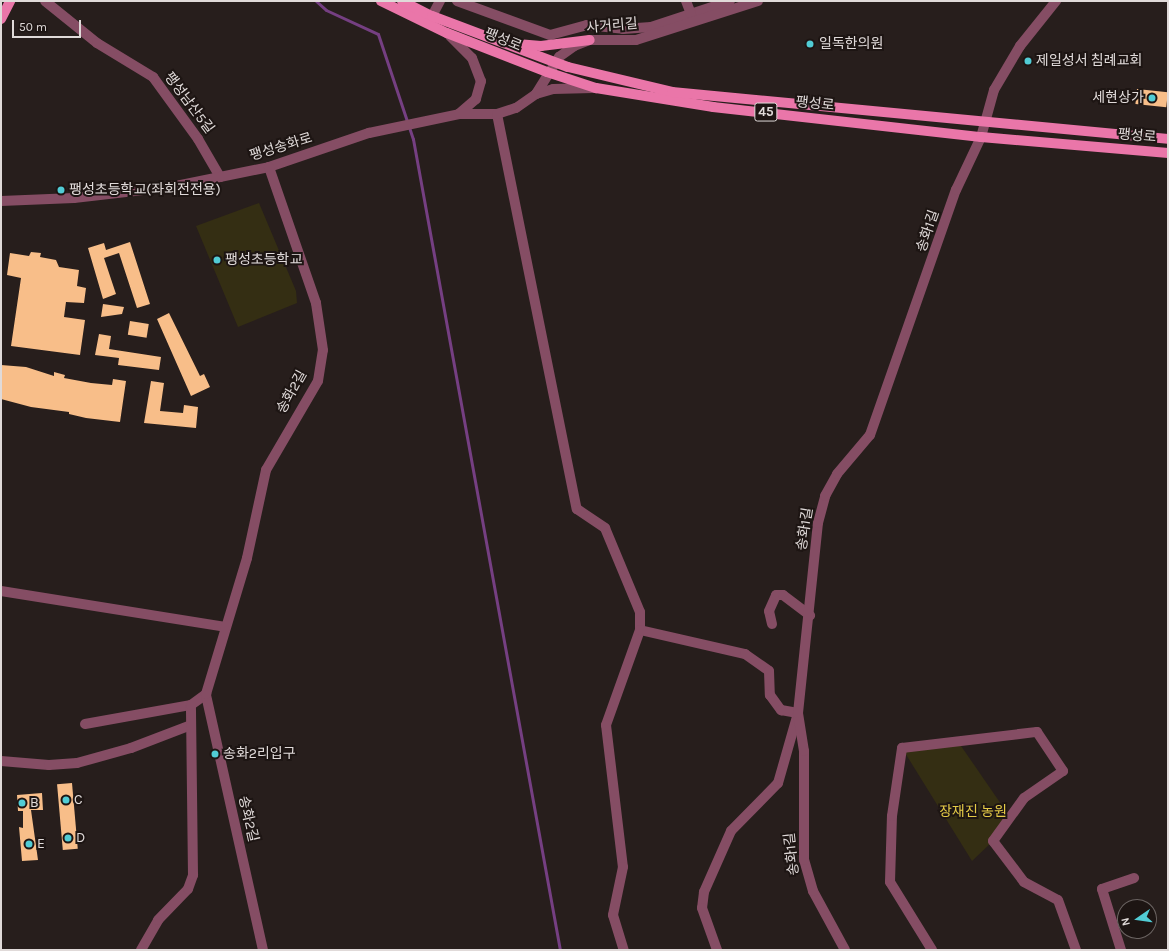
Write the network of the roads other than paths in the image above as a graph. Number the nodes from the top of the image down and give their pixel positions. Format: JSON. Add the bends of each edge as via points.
{"nodes":[{"id":1,"x":10,"y":1,"type":"edge"},
{"id":2,"x":45,"y":1,"type":"edge"},
{"id":3,"x":381,"y":1,"type":"edge"},
{"id":4,"x":402,"y":1,"type":"edge"},
{"id":5,"x":440,"y":1,"type":"edge"},
{"id":6,"x":457,"y":1,"type":"edge"},
{"id":7,"x":686,"y":1,"type":"edge"},
{"id":8,"x":730,"y":1,"type":"edge"},
{"id":9,"x":758,"y":1,"type":"edge"},
{"id":10,"x":1051,"y":1,"type":"edge"},
{"id":11,"x":691,"y":14,"type":"junction"},
{"id":12,"x":432,"y":16,"type":"junction"},
{"id":13,"x":1,"y":19,"type":"edge"},
{"id":14,"x":447,"y":33,"type":"junction"},
{"id":15,"x":590,"y":40,"type":"junction"},
{"id":16,"x":506,"y":43,"type":"junction"},
{"id":17,"x":555,"y":63,"type":"junction"},
{"id":18,"x":547,"y":72,"type":"junction"},
{"id":19,"x":596,"y":88,"type":"junction"},
{"id":20,"x":536,"y":94,"type":"junction"},
{"id":21,"x":459,"y":114,"type":"junction"},
{"id":22,"x":498,"y":114,"type":"junction"},
{"id":23,"x":984,"y":122,"type":"junction"},
{"id":24,"x":981,"y":137,"type":"junction"},
{"id":25,"x":1168,"y":139,"type":"edge"},
{"id":26,"x":1168,"y":153,"type":"edge"},
{"id":27,"x":269,"y":167,"type":"junction"},
{"id":28,"x":220,"y":177,"type":"junction"},
{"id":29,"x":1,"y":201,"type":"edge"},
{"id":30,"x":1,"y":591,"type":"edge"},
{"id":31,"x":810,"y":614,"type":"junction"},
{"id":32,"x":772,"y":624,"type":"dead end"},
{"id":33,"x":225,"y":627,"type":"junction"},
{"id":34,"x":640,"y":630,"type":"junction"},
{"id":35,"x":206,"y":694,"type":"junction"},
{"id":36,"x":191,"y":704,"type":"junction"},
{"id":37,"x":798,"y":712,"type":"junction"},
{"id":38,"x":85,"y":724,"type":"dead end"},
{"id":39,"x":191,"y":725,"type":"junction"},
{"id":40,"x":1,"y":761,"type":"edge"},
{"id":41,"x":1134,"y":878,"type":"dead end"},
{"id":42,"x":141,"y":950,"type":"edge"},
{"id":43,"x":263,"y":950,"type":"edge"},
{"id":44,"x":624,"y":950,"type":"edge"},
{"id":45,"x":717,"y":950,"type":"edge"},
{"id":46,"x":845,"y":950,"type":"edge"},
{"id":47,"x":932,"y":950,"type":"edge"},
{"id":48,"x":1076,"y":950,"type":"edge"},
{"id":49,"x":1121,"y":950,"type":"edge"}],
"edges":[{"from":1,"to":13,"type":"main road"},
{"from":2,"to":28,"type":"street","name":"팽성남산5길","via":[[97,43],[153,78],[198,139]]},
{"from":3,"to":14,"type":"main road","name":"팽성로","number":"45"},
{"from":4,"to":12,"type":"main road","name":"팽성로","number":"45"},
{"from":5,"to":12,"type":"street"},
{"from":6,"to":11,"type":"street","via":[[550,36],[587,24],[638,29]]},
{"from":7,"to":11,"type":"street"},
{"from":8,"to":11,"type":"street"},
{"from":9,"to":15,"type":"street","name":"사거리길","via":[[636,40]]},
{"from":10,"to":23,"type":"street","name":"송화1길","via":[[1005,68],[987,106]]},
{"from":12,"to":16,"type":"main road","name":"팽성로","number":"45"},
{"from":14,"to":18,"type":"main road","name":"팽성로","number":"45"},
{"from":14,"to":21,"type":"street","via":[[472,58],[481,81],[476,100]]},
{"from":15,"to":16,"type":"main road","via":[[541,46]]},
{"from":15,"to":17,"type":"street","name":"사거리길","via":[[574,46]]},
{"from":16,"to":17,"type":"main road","name":"팽성로","number":"45"},
{"from":17,"to":18,"type":"street","name":"사거리길"},
{"from":17,"to":23,"type":"main road","name":"팽성로","number":"45","via":[[672,92]]},
{"from":18,"to":19,"type":"main road","name":"팽성로","number":"45"},
{"from":18,"to":20,"type":"street","name":"팽성송화로"},
{"from":19,"to":20,"type":"street","via":[[558,88]]},
{"from":19,"to":24,"type":"main road","name":"팽성로","number":"45","via":[[713,107]]},
{"from":20,"to":22,"type":"street","name":"팽성송화로","via":[[516,108]]},
{"from":21,"to":22,"type":"street","name":"팽성송화로"},
{"from":21,"to":27,"type":"street","name":"팽성송화로","via":[[369,133]]},
{"from":22,"to":34,"type":"street","via":[[577,508],[605,528],[640,612]]},
{"from":23,"to":24,"type":"street","name":"송화1길"},
{"from":23,"to":25,"type":"main road","name":"팽성로","number":"45"},
{"from":24,"to":26,"type":"main road","name":"팽성로","number":"45"},
{"from":24,"to":31,"type":"street","name":"송화1길","via":[[956,190],[870,434],[837,474],[825,496],[818,523]]},
{"from":27,"to":28,"type":"street","name":"팽성송화로"},
{"from":27,"to":33,"type":"street","name":"송화2길","via":[[316,303],[323,350],[318,381],[266,470],[246,558]]},
{"from":28,"to":29,"type":"street","name":"팽성송화로","via":[[171,187],[74,198]]},
{"from":30,"to":33,"type":"street"},
{"from":31,"to":32,"type":"street","via":[[783,595],[776,596],[770,607]]},
{"from":31,"to":37,"type":"street","name":"송화1길"},
{"from":33,"to":35,"type":"street","name":"송화2길"},
{"from":34,"to":37,"type":"street","via":[[745,654],[769,670],[770,695],[781,710]]},
{"from":34,"to":44,"type":"street","via":[[606,725],[624,867],[613,915]]},
{"from":35,"to":36,"type":"street"},
{"from":35,"to":43,"type":"street","name":"송화2길"},
{"from":36,"to":38,"type":"street"},
{"from":36,"to":39,"type":"street"},
{"from":37,"to":45,"type":"street","via":[[778,783],[731,831],[704,892],[702,908]]},
{"from":37,"to":46,"type":"street","name":"송화1길","via":[[804,751],[804,845],[807,875]]},
{"from":39,"to":40,"type":"street","via":[[131,748],[77,763],[49,765]]},
{"from":39,"to":42,"type":"street","via":[[193,875],[188,889],[158,920]]},
{"from":41,"to":49,"type":"street","via":[[1102,889]]},
{"from":47,"to":48,"type":"street","via":[[890,882],[892,816],[902,748],[1037,732],[1063,771],[1024,798],[993,841],[1024,882],[1058,900]]}]}
